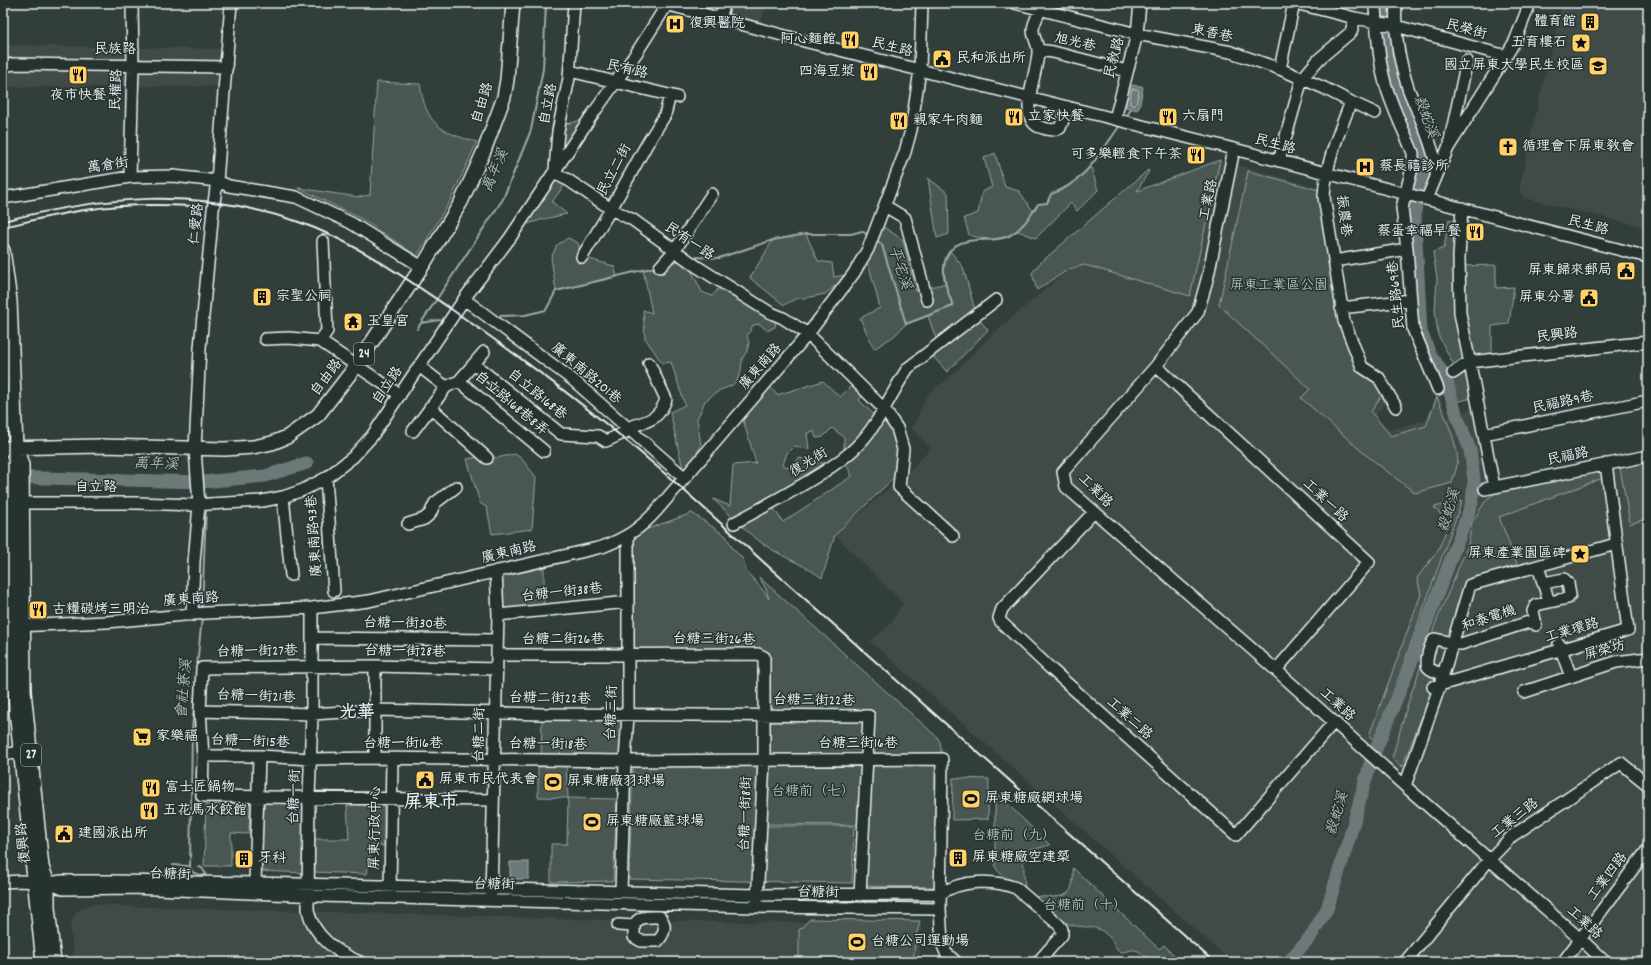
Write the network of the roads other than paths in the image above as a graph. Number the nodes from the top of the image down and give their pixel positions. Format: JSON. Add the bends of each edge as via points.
{"nodes":[{"id":1,"x":132,"y":3,"type":"edge"},
{"id":2,"x":231,"y":3,"type":"edge"},
{"id":3,"x":513,"y":3,"type":"edge"},
{"id":4,"x":574,"y":3,"type":"edge"},
{"id":5,"x":666,"y":3,"type":"edge"},
{"id":6,"x":725,"y":3,"type":"edge"},
{"id":7,"x":922,"y":3,"type":"edge"},
{"id":8,"x":1015,"y":3,"type":"edge"},
{"id":9,"x":1140,"y":3,"type":"edge"},
{"id":10,"x":1294,"y":3,"type":"edge"},
{"id":11,"x":1376,"y":3,"type":"edge"},
{"id":12,"x":1396,"y":3,"type":"edge"},
{"id":13,"x":1530,"y":3,"type":"edge"},
{"id":14,"x":1047,"y":8,"type":"edge"},
{"id":15,"x":720,"y":18,"type":"junction"},
{"id":16,"x":1355,"y":18,"type":"junction"},
{"id":17,"x":1376,"y":22,"type":"junction"},
{"id":18,"x":1396,"y":26,"type":"junction"},
{"id":19,"x":1137,"y":34,"type":"junction"},
{"id":20,"x":1038,"y":50,"type":"junction"},
{"id":21,"x":1506,"y":56,"type":"junction"},
{"id":22,"x":1467,"y":61,"type":"dead end"},
{"id":23,"x":133,"y":65,"type":"junction"},
{"id":24,"x":3,"y":66,"type":"edge"},
{"id":25,"x":227,"y":67,"type":"junction"},
{"id":26,"x":1280,"y":69,"type":"junction"},
{"id":27,"x":920,"y":70,"type":"junction"},
{"id":28,"x":570,"y":71,"type":"junction"},
{"id":29,"x":1127,"y":71,"type":"junction"},
{"id":30,"x":1302,"y":79,"type":"junction"},
{"id":31,"x":616,"y":83,"type":"junction"},
{"id":32,"x":674,"y":96,"type":"joint"},
{"id":33,"x":1030,"y":98,"type":"junction"},
{"id":34,"x":1351,"y":102,"type":"junction"},
{"id":35,"x":1068,"y":107,"type":"junction"},
{"id":36,"x":1374,"y":113,"type":"dead end"},
{"id":37,"x":1115,"y":119,"type":"junction"},
{"id":38,"x":1448,"y":148,"type":"junction"},
{"id":39,"x":1234,"y":149,"type":"junction"},
{"id":40,"x":1279,"y":161,"type":"junction"},
{"id":41,"x":554,"y":173,"type":"junction"},
{"id":42,"x":1328,"y":174,"type":"junction"},
{"id":43,"x":130,"y":177,"type":"junction"},
{"id":44,"x":217,"y":180,"type":"junction"},
{"id":45,"x":1435,"y":182,"type":"junction"},
{"id":46,"x":712,"y":194,"type":"dead end"},
{"id":47,"x":1405,"y":194,"type":"junction"},
{"id":48,"x":3,"y":198,"type":"edge"},
{"id":49,"x":1427,"y":199,"type":"junction"},
{"id":50,"x":885,"y":206,"type":"junction"},
{"id":51,"x":1462,"y":208,"type":"junction"},
{"id":52,"x":611,"y":209,"type":"junction"},
{"id":53,"x":323,"y":241,"type":"dead end"},
{"id":54,"x":1407,"y":249,"type":"junction"},
{"id":55,"x":675,"y":250,"type":"junction"},
{"id":56,"x":582,"y":257,"type":"dead end"},
{"id":57,"x":1648,"y":257,"type":"edge"},
{"id":58,"x":4,"y":258,"type":"edge"},
{"id":59,"x":1334,"y":261,"type":"junction"},
{"id":60,"x":422,"y":267,"type":"junction"},
{"id":61,"x":660,"y":267,"type":"dead end"},
{"id":62,"x":464,"y":299,"type":"junction"},
{"id":63,"x":927,"y":300,"type":"dead end"},
{"id":64,"x":996,"y":300,"type":"dead end"},
{"id":65,"x":1410,"y":300,"type":"junction"},
{"id":66,"x":1341,"y":308,"type":"junction"},
{"id":67,"x":7,"y":333,"type":"edge"},
{"id":68,"x":808,"y":334,"type":"junction"},
{"id":69,"x":265,"y":339,"type":"dead end"},
{"id":70,"x":320,"y":341,"type":"junction"},
{"id":71,"x":1648,"y":342,"type":"edge"},
{"id":72,"x":484,"y":352,"type":"dead end"},
{"id":73,"x":1469,"y":362,"type":"junction"},
{"id":74,"x":649,"y":363,"type":"dead end"},
{"id":75,"x":474,"y":364,"type":"junction"},
{"id":76,"x":356,"y":366,"type":"junction"},
{"id":77,"x":419,"y":366,"type":"junction"},
{"id":78,"x":1156,"y":366,"type":"junction"},
{"id":79,"x":1453,"y":373,"type":"dead end"},
{"id":80,"x":460,"y":381,"type":"junction"},
{"id":81,"x":446,"y":387,"type":"junction"},
{"id":82,"x":1438,"y":389,"type":"dead end"},
{"id":83,"x":400,"y":395,"type":"junction"},
{"id":84,"x":1648,"y":401,"type":"edge"},
{"id":85,"x":430,"y":407,"type":"junction"},
{"id":86,"x":1396,"y":408,"type":"dead end"},
{"id":87,"x":884,"y":409,"type":"junction"},
{"id":88,"x":629,"y":429,"type":"junction"},
{"id":89,"x":413,"y":431,"type":"dead end"},
{"id":90,"x":1484,"y":434,"type":"junction"},
{"id":91,"x":9,"y":448,"type":"edge"},
{"id":92,"x":195,"y":449,"type":"junction"},
{"id":93,"x":544,"y":451,"type":"dead end"},
{"id":94,"x":1648,"y":456,"type":"edge"},
{"id":95,"x":487,"y":458,"type":"dead end"},
{"id":96,"x":1606,"y":464,"type":"junction"},
{"id":97,"x":326,"y":478,"type":"junction"},
{"id":98,"x":684,"y":478,"type":"junction"},
{"id":99,"x":456,"y":487,"type":"dead end"},
{"id":100,"x":283,"y":497,"type":"junction"},
{"id":101,"x":12,"y":503,"type":"edge"},
{"id":102,"x":200,"y":505,"type":"junction"},
{"id":103,"x":1094,"y":512,"type":"junction"},
{"id":104,"x":734,"y":523,"type":"dead end"},
{"id":105,"x":408,"y":524,"type":"dead end"},
{"id":106,"x":628,"y":536,"type":"junction"},
{"id":107,"x":953,"y":536,"type":"dead end"},
{"id":108,"x":1616,"y":544,"type":"junction"},
{"id":109,"x":1538,"y":566,"type":"junction"},
{"id":110,"x":496,"y":571,"type":"junction"},
{"id":111,"x":291,"y":575,"type":"dead end"},
{"id":112,"x":1544,"y":583,"type":"junction"},
{"id":113,"x":334,"y":591,"type":"dead end"},
{"id":114,"x":628,"y":602,"type":"junction"},
{"id":115,"x":1549,"y":602,"type":"junction"},
{"id":116,"x":312,"y":608,"type":"junction"},
{"id":117,"x":199,"y":614,"type":"junction"},
{"id":118,"x":498,"y":615,"type":"junction"},
{"id":119,"x":18,"y":626,"type":"junction"},
{"id":120,"x":312,"y":638,"type":"junction"},
{"id":121,"x":497,"y":640,"type":"junction"},
{"id":122,"x":1453,"y":643,"type":"junction"},
{"id":123,"x":1562,"y":649,"type":"junction"},
{"id":124,"x":629,"y":654,"type":"junction"},
{"id":125,"x":497,"y":655,"type":"junction"},
{"id":126,"x":1648,"y":658,"type":"edge"},
{"id":127,"x":1505,"y":659,"type":"dead end"},
{"id":128,"x":375,"y":666,"type":"junction"},
{"id":129,"x":312,"y":667,"type":"junction"},
{"id":130,"x":202,"y":668,"type":"joint"},
{"id":131,"x":497,"y":669,"type":"junction"},
{"id":132,"x":1276,"y":670,"type":"junction"},
{"id":133,"x":1571,"y":677,"type":"junction"},
{"id":134,"x":1439,"y":682,"type":"junction"},
{"id":135,"x":1524,"y":692,"type":"dead end"},
{"id":136,"x":200,"y":710,"type":"junction"},
{"id":137,"x":375,"y":710,"type":"junction"},
{"id":138,"x":496,"y":713,"type":"junction"},
{"id":139,"x":312,"y":714,"type":"junction"},
{"id":140,"x":628,"y":715,"type":"junction"},
{"id":141,"x":764,"y":715,"type":"junction"},
{"id":142,"x":1334,"y":722,"type":"junction"},
{"id":143,"x":20,"y":753,"type":"junction"},
{"id":144,"x":3,"y":754,"type":"edge"},
{"id":145,"x":203,"y":756,"type":"junction"},
{"id":146,"x":259,"y":756,"type":"junction"},
{"id":147,"x":375,"y":758,"type":"junction"},
{"id":148,"x":311,"y":759,"type":"junction"},
{"id":149,"x":392,"y":759,"type":"junction"},
{"id":150,"x":764,"y":759,"type":"junction"},
{"id":151,"x":866,"y":759,"type":"junction"},
{"id":152,"x":494,"y":760,"type":"junction"},
{"id":153,"x":625,"y":761,"type":"junction"},
{"id":154,"x":1648,"y":785,"type":"edge"},
{"id":155,"x":1405,"y":786,"type":"junction"},
{"id":156,"x":258,"y":796,"type":"junction"},
{"id":157,"x":309,"y":797,"type":"junction"},
{"id":158,"x":392,"y":799,"type":"junction"},
{"id":159,"x":494,"y":800,"type":"junction"},
{"id":160,"x":1648,"y":849,"type":"edge"},
{"id":161,"x":1489,"y":860,"type":"junction"},
{"id":162,"x":3,"y":882,"type":"edge"},
{"id":163,"x":34,"y":882,"type":"junction"},
{"id":164,"x":48,"y":883,"type":"junction"},
{"id":165,"x":255,"y":883,"type":"junction"},
{"id":166,"x":172,"y":886,"type":"junction"},
{"id":167,"x":390,"y":886,"type":"junction"},
{"id":168,"x":308,"y":890,"type":"junction"},
{"id":169,"x":621,"y":892,"type":"junction"},
{"id":170,"x":491,"y":894,"type":"junction"},
{"id":171,"x":940,"y":894,"type":"junction"},
{"id":172,"x":757,"y":895,"type":"junction"},
{"id":173,"x":860,"y":895,"type":"junction"},
{"id":174,"x":390,"y":897,"type":"junction"},
{"id":175,"x":940,"y":909,"type":"junction"},
{"id":176,"x":757,"y":911,"type":"junction"},
{"id":177,"x":618,"y":925,"type":"dead end"},
{"id":178,"x":634,"y":926,"type":"dead end"},
{"id":179,"x":1581,"y":939,"type":"junction"},
{"id":180,"x":43,"y":962,"type":"edge"},
{"id":181,"x":54,"y":962,"type":"edge"},
{"id":182,"x":360,"y":962,"type":"edge"},
{"id":183,"x":956,"y":962,"type":"edge"},
{"id":184,"x":1038,"y":962,"type":"edge"},
{"id":185,"x":1405,"y":962,"type":"edge"},
{"id":186,"x":1563,"y":962,"type":"edge"},
{"id":187,"x":1605,"y":962,"type":"edge"}],
"edges":[{"from":1,"to":23,"type":"street","name":"民權路"},
{"from":2,"to":25,"type":"street","name":"仁愛路"},
{"from":3,"to":60,"type":"main road","name":"自由路","number":"24","via":[[506,80],[500,110],[461,202]]},
{"from":4,"to":28,"type":"street","name":"自立路"},
{"from":5,"to":15,"type":"street","name":"民生路"},
{"from":5,"to":31,"type":"street","via":[[638,52]]},
{"from":6,"to":15,"type":"street"},
{"from":7,"to":27,"type":"street","name":"廣東南路"},
{"from":8,"to":14,"type":"street","name":"東香巷"},
{"from":9,"to":19,"type":"street","name":"民教路"},
{"from":10,"to":16,"type":"street"},
{"from":10,"to":26,"type":"street"},
{"from":11,"to":17,"type":"street","name":"民生路69巷"},
{"from":12,"to":18,"type":"street"},
{"from":13,"to":21,"type":"street","via":[[1515,41]]},
{"from":14,"to":19,"type":"street","name":"東香巷"},
{"from":14,"to":20,"type":"street","via":[[1033,30]]},
{"from":15,"to":27,"type":"street","name":"民生路"},
{"from":16,"to":17,"type":"street"},
{"from":16,"to":30,"type":"street","via":[[1351,32],[1319,59]]},
{"from":17,"to":18,"type":"street","name":"民榮街"},
{"from":17,"to":47,"type":"street","name":"民生路69巷","via":[[1383,75],[1412,153],[1413,164]]},
{"from":18,"to":21,"type":"street","name":"民榮街"},
{"from":18,"to":45,"type":"street","via":[[1397,44],[1406,81],[1434,156]]},
{"from":19,"to":26,"type":"street","name":"東香巷","via":[[1231,52]]},
{"from":19,"to":29,"type":"street","name":"民教路"},
{"from":20,"to":29,"type":"street","name":"旭光巷"},
{"from":20,"to":33,"type":"street"},
{"from":21,"to":38,"type":"street"},
{"from":22,"to":38,"type":"street"},
{"from":23,"to":24,"type":"street","name":"民族路"},
{"from":23,"to":25,"type":"street","name":"民族路"},
{"from":23,"to":43,"type":"street","name":"民權路"},
{"from":25,"to":44,"type":"street","name":"仁愛路"},
{"from":26,"to":30,"type":"street","name":"東香巷"},
{"from":27,"to":33,"type":"street","name":"民生路"},
{"from":27,"to":50,"type":"street","name":"廣東南路","via":[[911,130]]},
{"from":28,"to":31,"type":"street","name":"民有路"},
{"from":28,"to":41,"type":"street","name":"自立路","via":[[558,131]]},
{"from":29,"to":37,"type":"street","name":"民教路"},
{"from":30,"to":34,"type":"street","name":"東香巷"},
{"from":30,"to":40,"type":"street"},
{"from":31,"to":32,"type":"street","name":"民有路"},
{"from":31,"to":41,"type":"street"},
{"from":32,"to":52,"type":"street","name":"民立二街"},
{"from":33,"to":35,"type":"street","name":"民生路"},
{"from":33,"to":35,"type":"street","via":[[1029,118],[1037,127],[1050,130],[1060,128]]},
{"from":34,"to":36,"type":"street","name":"東香巷"},
{"from":34,"to":42,"type":"street","name":"振農巷","via":[[1338,135]]},
{"from":35,"to":37,"type":"street","name":"民生路"},
{"from":37,"to":39,"type":"street","name":"民生路"},
{"from":38,"to":45,"type":"street"},
{"from":39,"to":40,"type":"street","name":"民生路"},
{"from":39,"to":78,"type":"street","name":"工業路","via":[[1208,276],[1198,312]]},
{"from":40,"to":42,"type":"street","name":"民生路"},
{"from":41,"to":52,"type":"street","name":"民有一路"},
{"from":41,"to":62,"type":"street","name":"自立路"},
{"from":42,"to":47,"type":"street","name":"民生路"},
{"from":42,"to":59,"type":"street","name":"振農巷","via":[[1324,197]]},
{"from":43,"to":44,"type":"street","name":"萬倉街","via":[[173,176]]},
{"from":43,"to":48,"type":"street","name":"萬倉街"},
{"from":44,"to":60,"type":"street","name":"萬倉街","via":[[229,186],[296,197],[352,223]]},
{"from":44,"to":92,"type":"street","name":"仁愛路","via":[[200,348]]},
{"from":45,"to":49,"type":"street"},
{"from":46,"to":55,"type":"street"},
{"from":47,"to":49,"type":"street","name":"民生路"},
{"from":47,"to":54,"type":"street","name":"民生路69巷","via":[[1402,208]]},
{"from":49,"to":51,"type":"street","name":"民生路"},
{"from":50,"to":63,"type":"street","via":[[905,218]]},
{"from":50,"to":68,"type":"street","name":"廣東南路","via":[[862,260]]},
{"from":51,"to":57,"type":"street","name":"民生路"},
{"from":51,"to":73,"type":"street","via":[[1459,257],[1460,313]]},
{"from":52,"to":55,"type":"street","name":"民有一路","via":[[633,220]]},
{"from":52,"to":56,"type":"street","name":"民立二街"},
{"from":53,"to":70,"type":"street","via":[[327,331]]},
{"from":54,"to":59,"type":"street"},
{"from":54,"to":65,"type":"street","name":"民生路69巷"},
{"from":55,"to":61,"type":"street"},
{"from":55,"to":68,"type":"street","name":"民有一路","via":[[769,312]]},
{"from":58,"to":67,"type":"main road","number":"27","via":[[10,301]]},
{"from":59,"to":66,"type":"street"},
{"from":60,"to":76,"type":"main road","name":"自由路","number":"24"},
{"from":62,"to":77,"type":"street","name":"自立路"},
{"from":62,"to":88,"type":"street","name":"廣東南路201巷","via":[[573,380]]},
{"from":64,"to":87,"type":"street","name":"復光街","via":[[908,368]]},
{"from":65,"to":66,"type":"street"},
{"from":65,"to":82,"type":"street","name":"民生路69巷","via":[[1413,330]]},
{"from":66,"to":86,"type":"street","via":[[1362,367],[1379,378]]},
{"from":67,"to":91,"type":"main road","number":"27"},
{"from":68,"to":87,"type":"street"},
{"from":68,"to":98,"type":"street","name":"廣東南路"},
{"from":69,"to":70,"type":"street"},
{"from":70,"to":76,"type":"street"},
{"from":71,"to":73,"type":"street","name":"民興路"},
{"from":72,"to":75,"type":"street"},
{"from":73,"to":79,"type":"street","name":"民興路"},
{"from":73,"to":90,"type":"street","name":"民福路"},
{"from":74,"to":88,"type":"street","via":[[666,399],[654,419]]},
{"from":75,"to":80,"type":"street"},
{"from":75,"to":88,"type":"street","name":"自立路168巷","via":[[561,434],[598,436],[606,441]]},
{"from":76,"to":83,"type":"street"},
{"from":76,"to":92,"type":"main road","name":"自由路","number":"24","via":[[318,415],[287,437],[253,447]]},
{"from":77,"to":81,"type":"street"},
{"from":77,"to":83,"type":"street","name":"自立路"},
{"from":78,"to":103,"type":"street","name":"工業路","via":[[1063,472],[1066,486]]},
{"from":78,"to":132,"type":"street","name":"工業一路","via":[[1369,562]]},
{"from":80,"to":81,"type":"street"},
{"from":80,"to":93,"type":"street","name":"自立路168巷8弄"},
{"from":81,"to":85,"type":"street"},
{"from":83,"to":97,"type":"street","name":"自立路","via":[[358,452]]},
{"from":84,"to":90,"type":"street","name":"民福路9巷"},
{"from":85,"to":89,"type":"street"},
{"from":85,"to":95,"type":"street"},
{"from":87,"to":104,"type":"street","name":"復光街","via":[[859,445],[842,460],[795,490]]},
{"from":87,"to":107,"type":"street","via":[[897,428],[903,449],[899,486]]},
{"from":88,"to":98,"type":"street","name":"廣東南路201巷"},
{"from":90,"to":96,"type":"street","name":"民福路","via":[[1490,488]]},
{"from":91,"to":92,"type":"main road","name":"自由路","number":"24","via":[[105,446]]},
{"from":91,"to":101,"type":"main road","number":"27","via":[[16,466]]},
{"from":92,"to":102,"type":"street","name":"仁愛路"},
{"from":94,"to":96,"type":"street","name":"民福路"},
{"from":96,"to":108,"type":"street","name":"工業環路"},
{"from":97,"to":100,"type":"street","name":"自立路"},
{"from":97,"to":113,"type":"street","name":"廣東南路93巷"},
{"from":98,"to":106,"type":"street","name":"廣東南路","via":[[650,518]]},
{"from":99,"to":105,"type":"street","via":[[435,503],[430,514],[424,519]]},
{"from":100,"to":102,"type":"street","name":"自立路"},
{"from":100,"to":111,"type":"street"},
{"from":101,"to":102,"type":"street","name":"自立路"},
{"from":101,"to":119,"type":"main road","name":"復興路","number":"27"},
{"from":102,"to":117,"type":"street","name":"仁愛路","via":[[194,562]]},
{"from":103,"to":132,"type":"street","name":"工業路"},
{"from":103,"to":142,"type":"street","name":"工業二路","via":[[1002,609],[999,618],[1050,668],[1236,835]]},
{"from":106,"to":110,"type":"street","name":"廣東南路","via":[[602,547]]},
{"from":106,"to":114,"type":"street","name":"台糖三街"},
{"from":108,"to":109,"type":"street"},
{"from":108,"to":123,"type":"street","name":"工業環路","via":[[1628,630]]},
{"from":109,"to":112,"type":"street"},
{"from":109,"to":122,"type":"street","via":[[1470,585]]},
{"from":110,"to":116,"type":"street","name":"廣東南路","via":[[369,602]]},
{"from":110,"to":118,"type":"street","name":"台糖二街"},
{"from":112,"to":115,"type":"street"},
{"from":112,"to":115,"type":"street","name":"和泰電機","via":[[1564,579],[1571,590],[1568,598]]},
{"from":114,"to":118,"type":"street","name":"台糖一街38巷"},
{"from":114,"to":124,"type":"street","name":"台糖三街"},
{"from":115,"to":122,"type":"street","name":"和泰電機","via":[[1534,608],[1536,622],[1461,644]]},
{"from":116,"to":117,"type":"street","name":"廣東南路"},
{"from":116,"to":120,"type":"street","name":"台糖一街"},
{"from":117,"to":119,"type":"street","name":"廣東南路"},
{"from":118,"to":121,"type":"street","name":"台糖二街"},
{"from":119,"to":143,"type":"main road","name":"復興路","number":"27","via":[[16,712]]},
{"from":119,"to":164,"type":"main road","name":"復興路","number":"27","via":[[42,867]]},
{"from":120,"to":121,"type":"street","name":"台糖一街30巷"},
{"from":120,"to":129,"type":"street","name":"台糖一街"},
{"from":121,"to":125,"type":"street","name":"台糖二街"},
{"from":122,"to":134,"type":"street"},
{"from":122,"to":134,"type":"street","name":"和泰電機","via":[[1436,639],[1433,641],[1427,666]]},
{"from":123,"to":127,"type":"street","via":[[1560,643]]},
{"from":123,"to":133,"type":"street","name":"屏榮坊"},
{"from":123,"to":134,"type":"street","name":"工業環路"},
{"from":124,"to":125,"type":"street","name":"台糖二街26巷"},
{"from":124,"to":140,"type":"street","name":"台糖三街"},
{"from":124,"to":141,"type":"street","name":"台糖三街26巷","via":[[758,654],[764,658]]},
{"from":125,"to":131,"type":"street","name":"台糖二街"},
{"from":126,"to":133,"type":"street","name":"屏榮坊","via":[[1616,662]]},
{"from":128,"to":129,"type":"street","name":"台糖一街28巷"},
{"from":128,"to":131,"type":"street","name":"台糖一街28巷"},
{"from":128,"to":137,"type":"street"},
{"from":129,"to":130,"type":"street","name":"台糖一街27巷"},
{"from":129,"to":139,"type":"street","name":"台糖一街"},
{"from":130,"to":136,"type":"street","name":"台糖一街15巷"},
{"from":131,"to":138,"type":"street","name":"台糖二街"},
{"from":132,"to":142,"type":"street","name":"工業路"},
{"from":133,"to":135,"type":"street","name":"屏榮坊"},
{"from":134,"to":155,"type":"street"},
{"from":136,"to":139,"type":"street","name":"台糖一街21巷"},
{"from":136,"to":145,"type":"street","name":"台糖一街15巷"},
{"from":137,"to":138,"type":"street","name":"台糖二街22巷"},
{"from":137,"to":139,"type":"street","name":"台糖一街21巷"},
{"from":137,"to":147,"type":"street"},
{"from":138,"to":140,"type":"street","name":"台糖二街22巷"},
{"from":138,"to":152,"type":"street","name":"台糖二街"},
{"from":139,"to":148,"type":"street","name":"台糖一街"},
{"from":140,"to":141,"type":"street","name":"台糖三街22巷"},
{"from":140,"to":153,"type":"street","name":"台糖三街"},
{"from":141,"to":150,"type":"street","name":"台糖一街8街"},
{"from":141,"to":151,"type":"street","name":"台糖三街22巷","via":[[869,716]]},
{"from":142,"to":155,"type":"street","name":"工業路"},
{"from":143,"to":144,"type":"street"},
{"from":143,"to":163,"type":"main road","name":"復興路","number":"27"},
{"from":145,"to":146,"type":"street","name":"台糖一街15巷"},
{"from":145,"to":156,"type":"street","via":[[202,796]]},
{"from":146,"to":148,"type":"street","name":"台糖一街15巷"},
{"from":146,"to":156,"type":"street"},
{"from":147,"to":148,"type":"street","name":"台糖一街16巷"},
{"from":147,"to":149,"type":"street","name":"台糖一街16巷"},
{"from":148,"to":157,"type":"street","name":"台糖一街"},
{"from":149,"to":152,"type":"street","name":"台糖一街16巷"},
{"from":149,"to":158,"type":"street","name":"屏東行政中心"},
{"from":150,"to":151,"type":"street","name":"台糖三街16巷"},
{"from":150,"to":153,"type":"street","name":"台糖三街16巷"},
{"from":150,"to":172,"type":"street","name":"台糖一街8街"},
{"from":151,"to":171,"type":"street","name":"台糖三街16巷","via":[[942,759]]},
{"from":151,"to":173,"type":"street","name":"台糖三街22巷"},
{"from":152,"to":153,"type":"street","name":"台糖一街18巷"},
{"from":152,"to":159,"type":"street","name":"台糖二街"},
{"from":153,"to":169,"type":"street","name":"台糖三街"},
{"from":154,"to":161,"type":"street","name":"工業三路","via":[[1621,763],[1512,836]]},
{"from":155,"to":161,"type":"street","name":"工業路"},
{"from":156,"to":157,"type":"street"},
{"from":156,"to":165,"type":"street"},
{"from":157,"to":158,"type":"street"},
{"from":157,"to":168,"type":"street","name":"台糖一街"},
{"from":158,"to":159,"type":"street"},
{"from":158,"to":167,"type":"street","name":"屏東行政中心"},
{"from":159,"to":170,"type":"street","name":"台糖二街"},
{"from":160,"to":179,"type":"street","name":"工業四路"},
{"from":161,"to":179,"type":"street","name":"工業路"},
{"from":161,"to":185,"type":"street","name":"工業三路"},
{"from":162,"to":163,"type":"street","name":"台糖街"},
{"from":163,"to":164,"type":"street","name":"台糖街"},
{"from":163,"to":180,"type":"main road","name":"復興路","number":"27"},
{"from":164,"to":166,"type":"street","name":"台糖街","via":[[63,889]]},
{"from":164,"to":181,"type":"main road","name":"復興路","number":"27"},
{"from":165,"to":166,"type":"street","name":"台糖街"},
{"from":165,"to":168,"type":"street","name":"台糖街"},
{"from":166,"to":168,"type":"street","name":"台糖街"},
{"from":167,"to":168,"type":"street","name":"台糖街"},
{"from":167,"to":170,"type":"street","name":"台糖街"},
{"from":167,"to":174,"type":"street","name":"屏東行政中心"},
{"from":168,"to":174,"type":"street","name":"台糖街"},
{"from":168,"to":182,"type":"street","name":"台糖一街","via":[[309,916],[321,936]]},
{"from":169,"to":170,"type":"street","name":"台糖街"},
{"from":169,"to":172,"type":"street","name":"台糖街"},
{"from":170,"to":174,"type":"street","name":"台糖街"},
{"from":170,"to":176,"type":"street","name":"台糖街"},
{"from":171,"to":173,"type":"street","name":"台糖街"},
{"from":171,"to":175,"type":"street","name":"台糖三街16巷"},
{"from":171,"to":184,"type":"street","via":[[949,888],[973,883],[990,882],[1016,888],[1062,929],[1062,935]]},
{"from":172,"to":173,"type":"street","name":"台糖街"},
{"from":172,"to":176,"type":"street","name":"台糖一街8街"},
{"from":175,"to":176,"type":"street","name":"台糖街"},
{"from":175,"to":183,"type":"street","name":"台糖三街16巷","via":[[942,943],[946,953]]},
{"from":177,"to":178,"type":"street"},
{"from":179,"to":186,"type":"street","name":"工業四路"},
{"from":179,"to":187,"type":"street","name":"工業路"}]}
